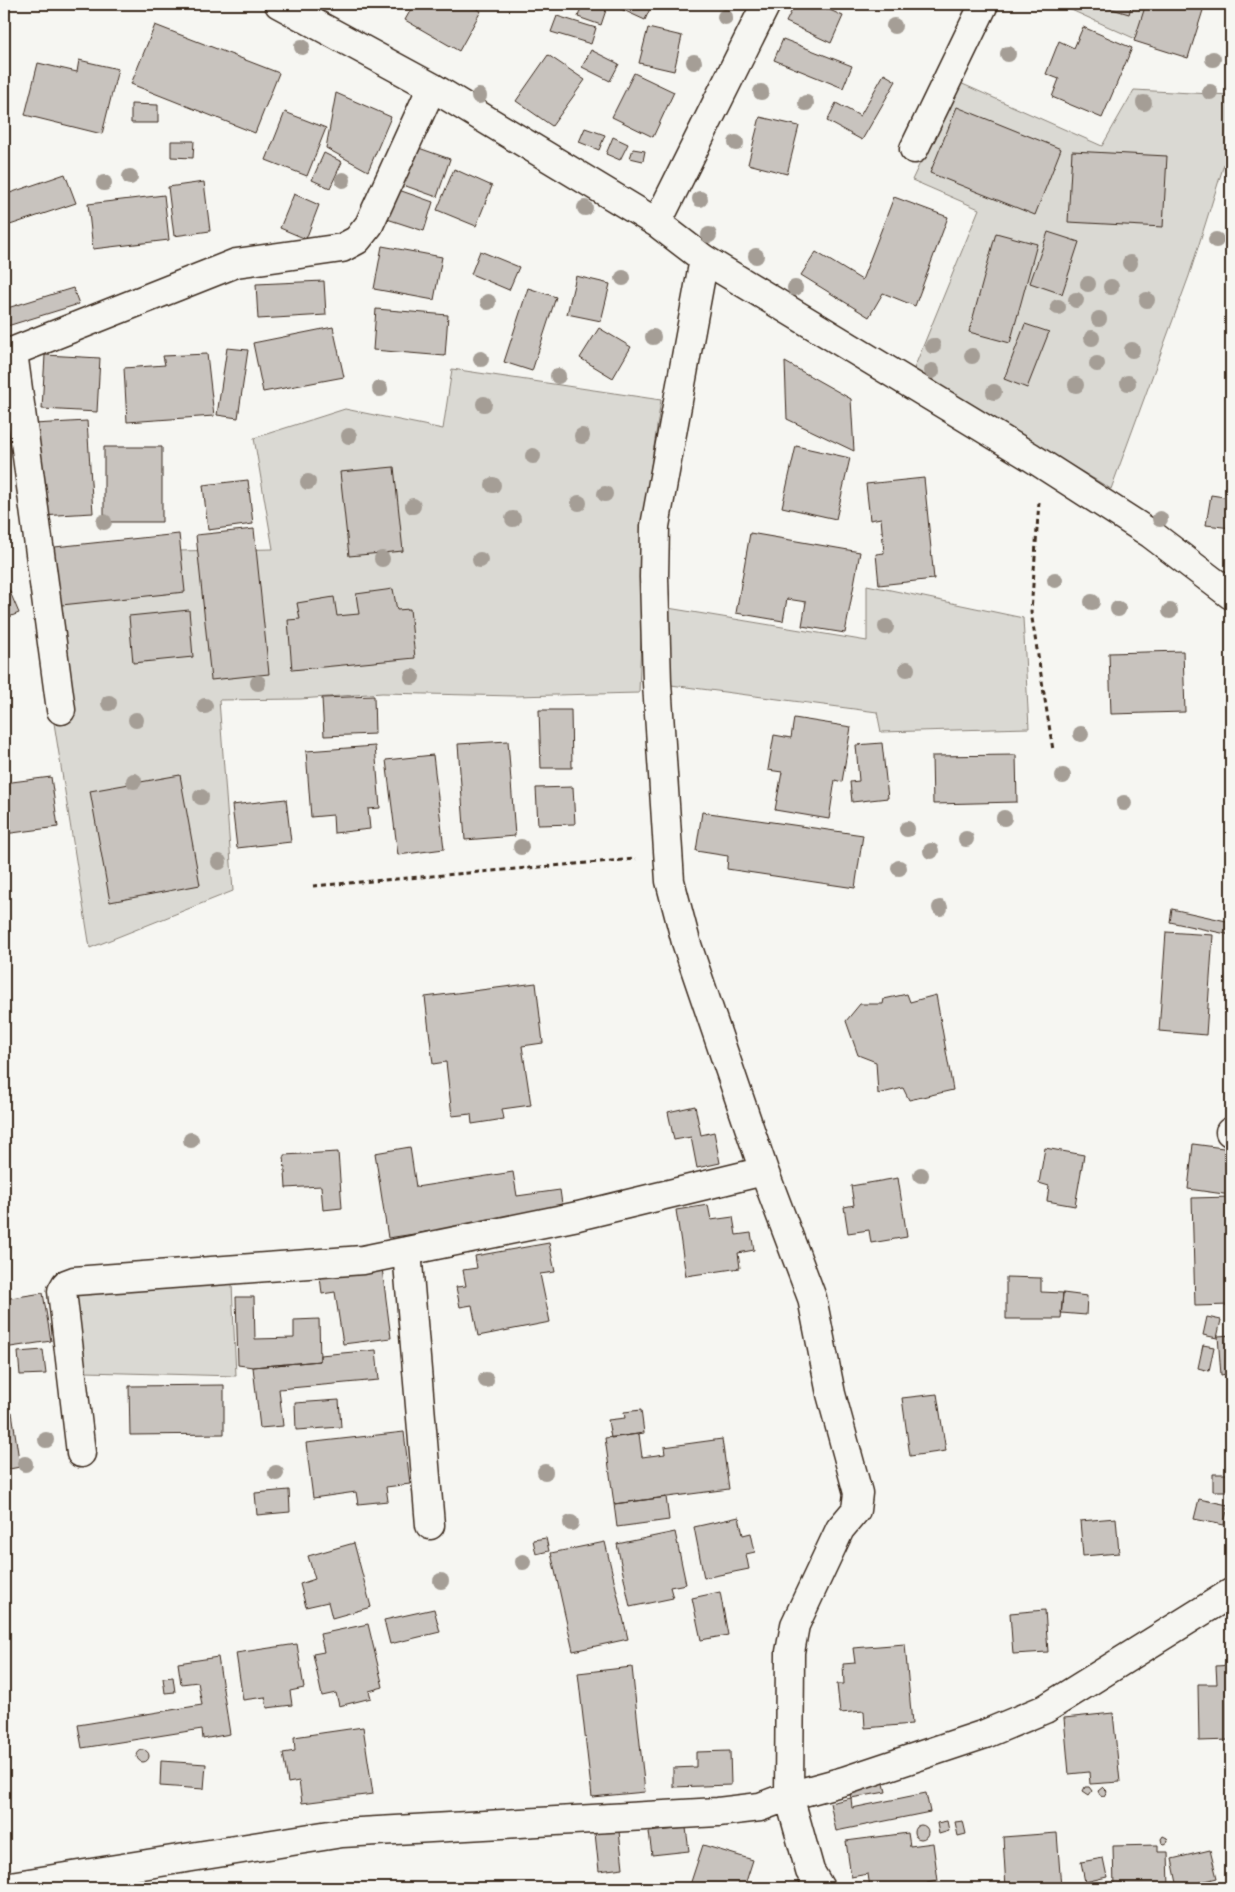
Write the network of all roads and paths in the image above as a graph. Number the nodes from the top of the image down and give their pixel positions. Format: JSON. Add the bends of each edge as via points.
{"nodes":[{"id":1,"x":279,"y":4,"type":"edge"},
{"id":2,"x":766,"y":4,"type":"edge"},
{"id":3,"x":984,"y":4,"type":"edge"},
{"id":4,"x":432,"y":87,"type":"junction"},
{"id":5,"x":914,"y":150,"type":"dead end"},
{"id":6,"x":657,"y":223,"type":"junction"},
{"id":7,"x":704,"y":259,"type":"junction"},
{"id":8,"x":8,"y":353,"type":"edge"},
{"id":9,"x":1042,"y":464,"type":"junction"},
{"id":10,"x":1231,"y":595,"type":"edge"},
{"id":11,"x":61,"y":710,"type":"dead end"},
{"id":12,"x":1053,"y":750,"type":"dead end"},
{"id":13,"x":669,"y":856,"type":"junction"},
{"id":14,"x":313,"y":886,"type":"dead end"},
{"id":15,"x":764,"y":1171,"type":"junction"},
{"id":16,"x":407,"y":1251,"type":"junction"},
{"id":17,"x":81,"y":1453,"type":"dead end"},
{"id":18,"x":430,"y":1525,"type":"dead end"},
{"id":19,"x":1231,"y":1593,"type":"edge"},
{"id":20,"x":789,"y":1796,"type":"junction"},
{"id":21,"x":4,"y":1887,"type":"edge"},
{"id":22,"x":820,"y":1888,"type":"edge"}],
"edges":[{"from":1,"to":4,"type":"street"},
{"from":2,"to":6,"type":"street"},
{"from":3,"to":5,"type":"street"},
{"from":4,"to":6,"type":"street"},
{"from":4,"to":8,"type":"street","via":[[369,225],[357,240],[342,248],[236,264]]},
{"from":6,"to":7,"type":"street"},
{"from":7,"to":9,"type":"street"},
{"from":7,"to":13,"type":"street","via":[[655,526],[658,683]]},
{"from":8,"to":11,"type":"street"},
{"from":9,"to":10,"type":"street","via":[[1151,534]]},
{"from":9,"to":12,"type":"path","via":[[1031,612]]},
{"from":13,"to":14,"type":"path"},
{"from":13,"to":15,"type":"street","via":[[670,881],[686,942]]},
{"from":15,"to":16,"type":"street","via":[[578,1216]]},
{"from":15,"to":20,"type":"street","via":[[812,1298],[831,1394],[858,1493],[856,1510],[840,1529],[795,1625],[790,1652]]},
{"from":16,"to":17,"type":"street","via":[[363,1260],[66,1284],[62,1292]]},
{"from":16,"to":18,"type":"street"},
{"from":19,"to":20,"type":"street","via":[[1045,1709],[986,1734]]},
{"from":20,"to":21,"type":"street","via":[[760,1807],[718,1812],[342,1833]]},
{"from":20,"to":22,"type":"street","via":[[810,1871]]}]}
